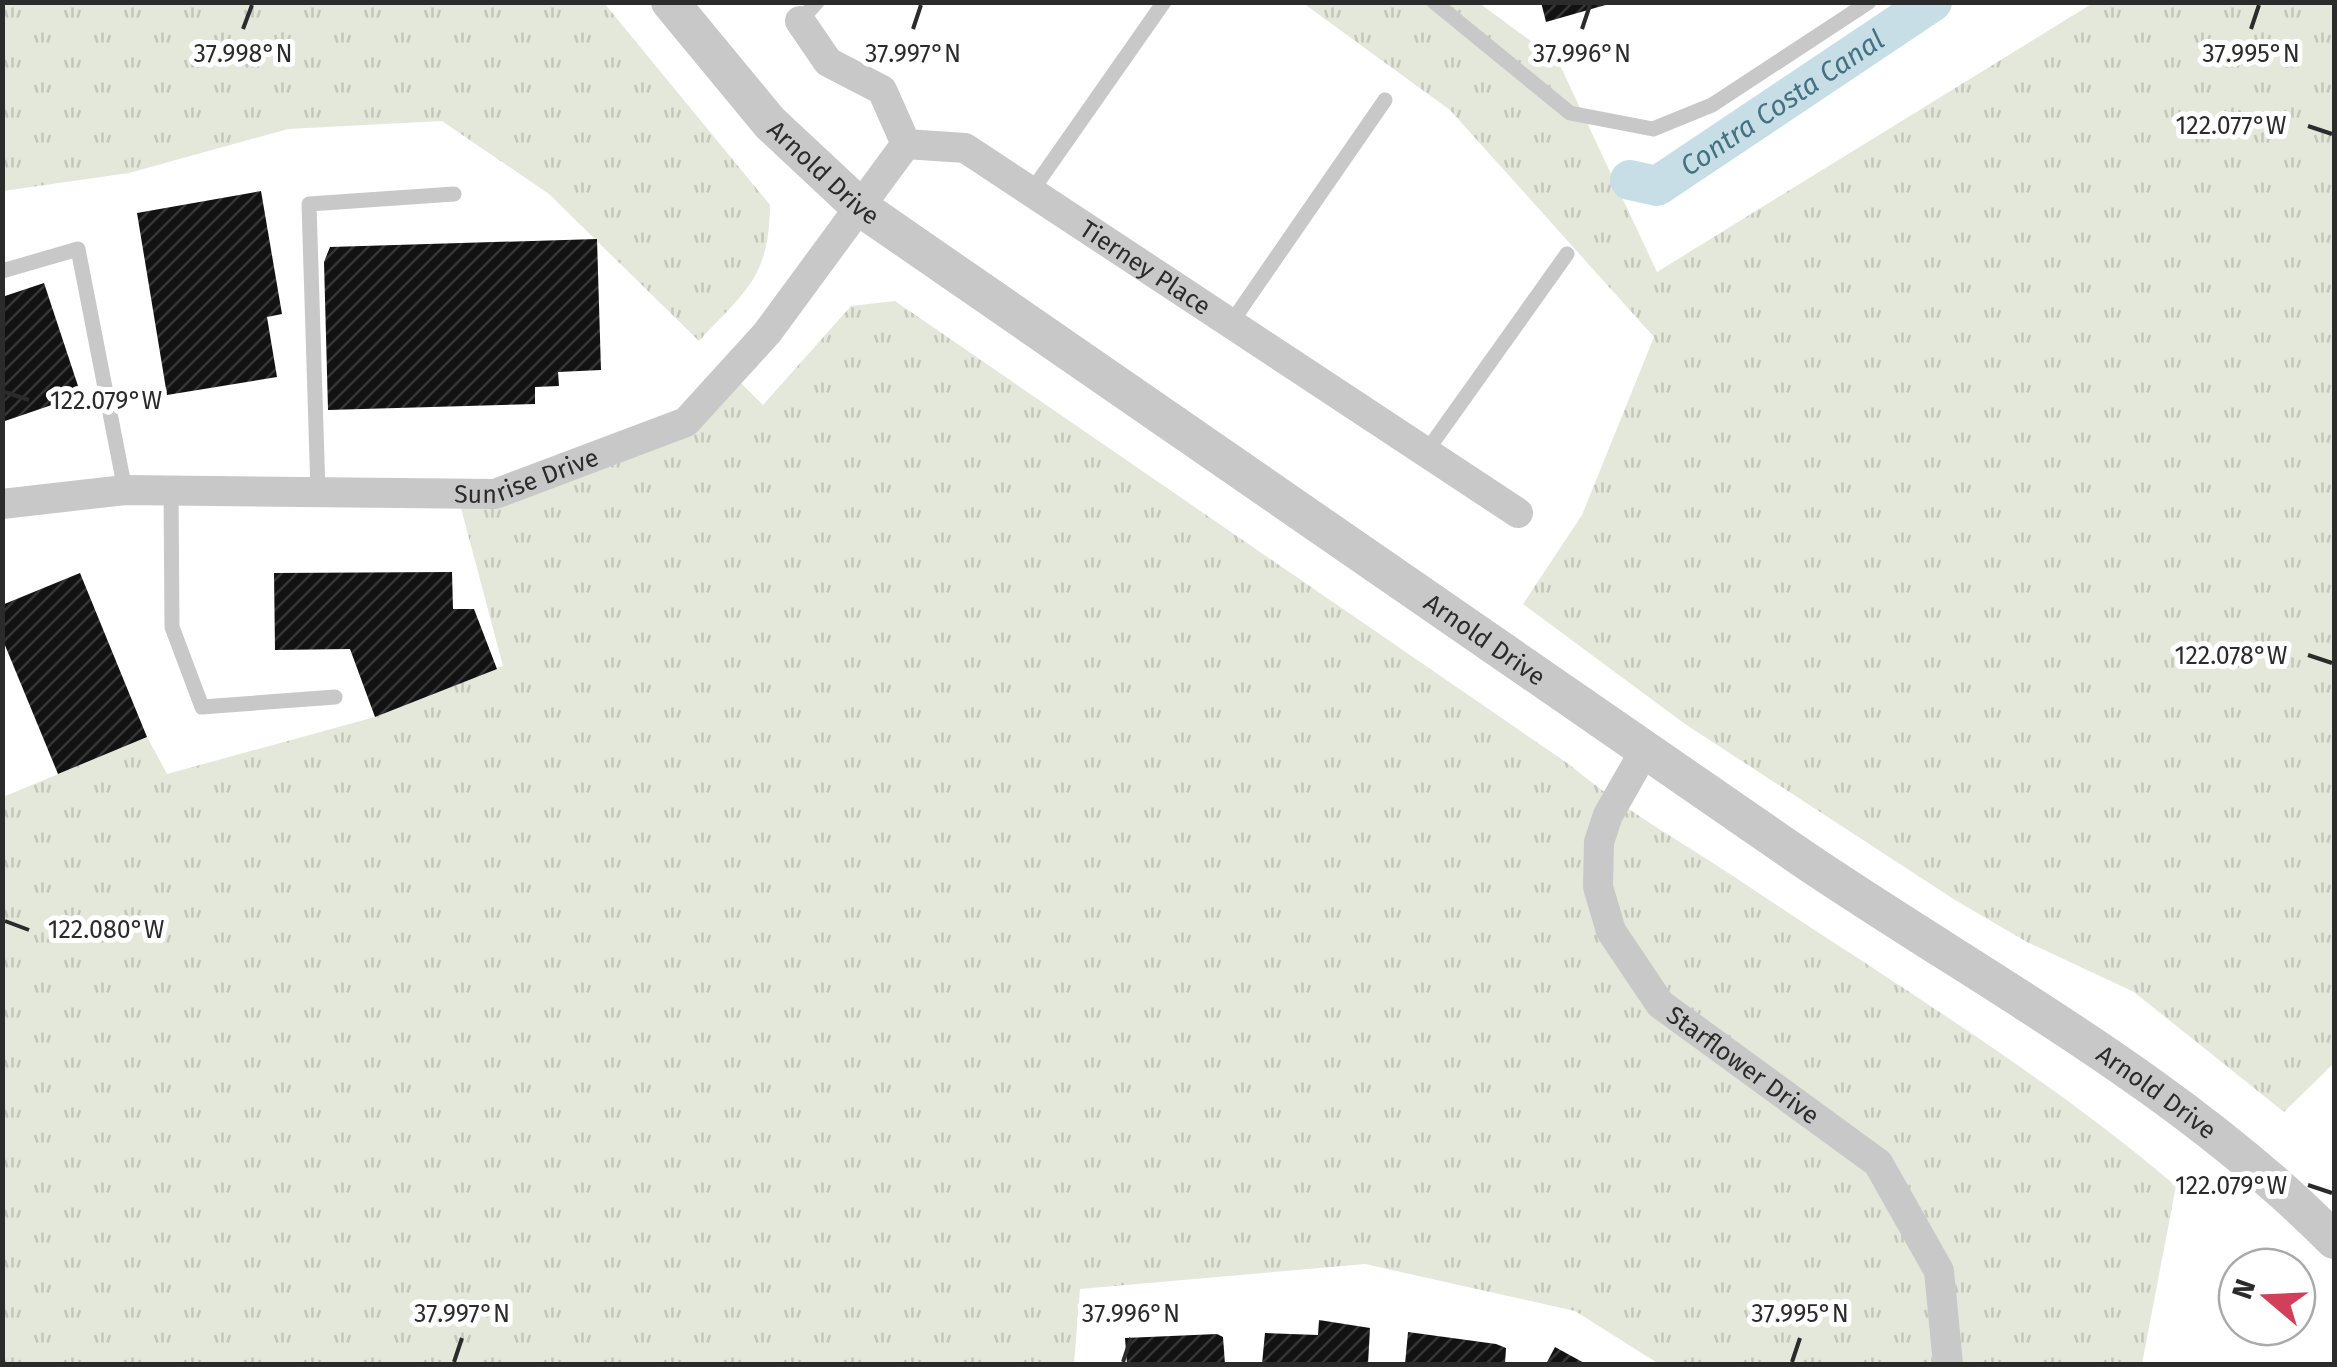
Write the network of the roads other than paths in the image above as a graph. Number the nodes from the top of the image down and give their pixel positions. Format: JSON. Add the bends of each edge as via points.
{"nodes":[{"id":1,"x":670,"y":2,"type":"edge"},
{"id":2,"x":1164,"y":2,"type":"edge"},
{"id":3,"x":1434,"y":2,"type":"edge"},
{"id":4,"x":1869,"y":2,"type":"edge"},
{"id":5,"x":808,"y":12,"type":"edge"},
{"id":6,"x":1386,"y":100,"type":"dead end"},
{"id":7,"x":906,"y":144,"type":"junction"},
{"id":8,"x":1031,"y":192,"type":"junction"},
{"id":9,"x":454,"y":194,"type":"dead end"},
{"id":10,"x":860,"y":208,"type":"junction"},
{"id":11,"x":1568,"y":254,"type":"dead end"},
{"id":12,"x":2,"y":271,"type":"edge"},
{"id":13,"x":1231,"y":324,"type":"junction"},
{"id":14,"x":1426,"y":452,"type":"junction"},
{"id":15,"x":126,"y":490,"type":"junction"},
{"id":16,"x":171,"y":490,"type":"junction"},
{"id":17,"x":318,"y":492,"type":"junction"},
{"id":18,"x":2,"y":504,"type":"edge"},
{"id":19,"x":1518,"y":513,"type":"dead end"},
{"id":20,"x":334,"y":697,"type":"dead end"},
{"id":21,"x":1645,"y":750,"type":"junction"},
{"id":22,"x":2332,"y":1230,"type":"edge"},
{"id":23,"x":1948,"y":1364,"type":"edge"}],
"edges":[{"from":1,"to":10,"type":"street","name":"Arnold Drive","via":[[770,123]]},
{"from":2,"to":8,"type":"lane"},
{"from":3,"to":4,"type":"lane","via":[[1570,113],[1653,129],[1712,105]]},
{"from":5,"to":7,"type":"street","via":[[828,62],[882,90]]},
{"from":6,"to":13,"type":"lane"},
{"from":7,"to":8,"type":"street","name":"Tierney Place","via":[[965,148]]},
{"from":7,"to":10,"type":"street","name":"Sunrise Drive"},
{"from":8,"to":13,"type":"street","name":"Tierney Place"},
{"from":9,"to":17,"type":"lane","via":[[309,204]]},
{"from":10,"to":17,"type":"street","name":"Sunrise Drive","via":[[766,332],[686,422],[495,494]]},
{"from":10,"to":21,"type":"street","name":"Arnold Drive"},
{"from":11,"to":14,"type":"lane"},
{"from":12,"to":15,"type":"lane","via":[[78,249]]},
{"from":13,"to":14,"type":"street","name":"Tierney Place"},
{"from":14,"to":19,"type":"street","name":"Tierney Place"},
{"from":15,"to":16,"type":"street","name":"Sunrise Drive"},
{"from":15,"to":18,"type":"street","name":"Sunrise Drive"},
{"from":16,"to":17,"type":"street","name":"Sunrise Drive"},
{"from":16,"to":20,"type":"lane","via":[[172,627],[202,707]]},
{"from":21,"to":22,"type":"street","name":"Arnold Drive","via":[[2121,1064]]},
{"from":21,"to":23,"type":"street","name":"Starflower Drive","via":[[1599,842],[1598,887],[1611,931],[1660,1004],[1878,1163],[1940,1271]]}]}
